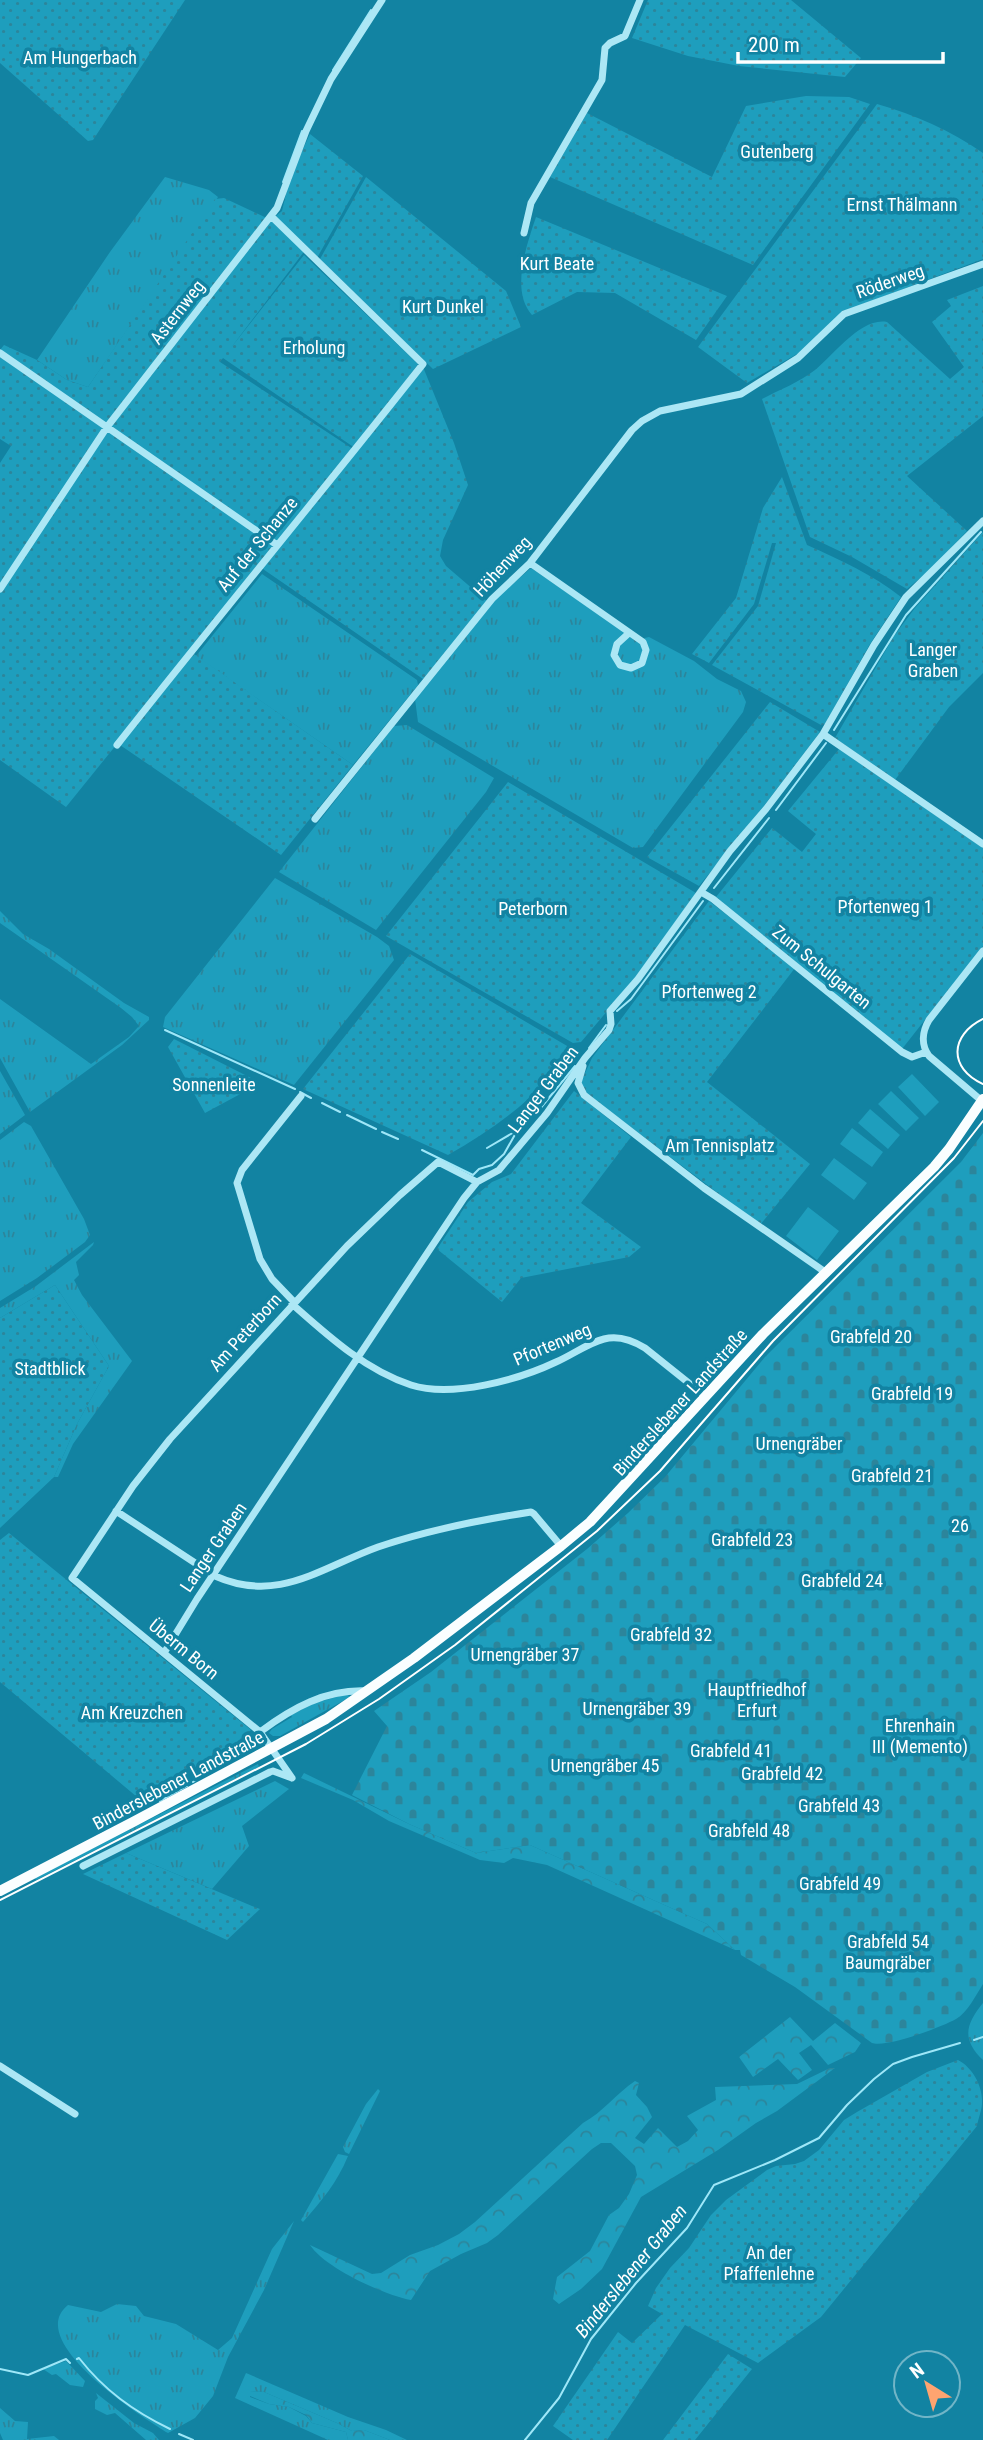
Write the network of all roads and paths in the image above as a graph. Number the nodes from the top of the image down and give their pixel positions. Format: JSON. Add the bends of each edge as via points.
{"nodes":[{"id":1,"x":382,"y":0,"type":"edge"},
{"id":2,"x":640,"y":0,"type":"edge"},
{"id":3,"x":271,"y":216,"type":"junction"},
{"id":4,"x":524,"y":233,"type":"dead end"},
{"id":5,"x":983,"y":264,"type":"edge"},
{"id":6,"x":0,"y":353,"type":"edge"},
{"id":7,"x":747,"y":389,"type":"joint"},
{"id":8,"x":107,"y":427,"type":"junction"},
{"id":9,"x":983,"y":521,"type":"edge"},
{"id":10,"x":277,"y":545,"type":"junction"},
{"id":11,"x":530,"y":563,"type":"junction"},
{"id":12,"x":0,"y":589,"type":"edge"},
{"id":13,"x":629,"y":633,"type":"junction"},
{"id":14,"x":823,"y":734,"type":"junction"},
{"id":15,"x":117,"y":745,"type":"dead end"},
{"id":16,"x":315,"y":819,"type":"dead end"},
{"id":17,"x":983,"y":844,"type":"edge"},
{"id":18,"x":701,"y":892,"type":"junction"},
{"id":19,"x":983,"y":951,"type":"edge"},
{"id":20,"x":926,"y":1052,"type":"junction"},
{"id":21,"x":585,"y":1058,"type":"junction"},
{"id":22,"x":301,"y":1096,"type":"dead end"},
{"id":23,"x":983,"y":1100,"type":"edge"},
{"id":24,"x":477,"y":1182,"type":"junction"},
{"id":25,"x":825,"y":1272,"type":"junction"},
{"id":26,"x":293,"y":1303,"type":"junction"},
{"id":27,"x":359,"y":1357,"type":"junction"},
{"id":28,"x":705,"y":1396,"type":"junction"},
{"id":29,"x":116,"y":1511,"type":"junction"},
{"id":30,"x":561,"y":1546,"type":"junction"},
{"id":31,"x":215,"y":1576,"type":"junction"},
{"id":32,"x":72,"y":1578,"type":"joint"},
{"id":33,"x":164,"y":1653,"type":"junction"},
{"id":34,"x":368,"y":1691,"type":"junction"},
{"id":35,"x":260,"y":1732,"type":"junction"},
{"id":36,"x":272,"y":1748,"type":"junction"},
{"id":37,"x":83,"y":1866,"type":"dead end"},
{"id":38,"x":0,"y":1891,"type":"edge"},
{"id":39,"x":0,"y":2066,"type":"edge"},
{"id":40,"x":75,"y":2114,"type":"dead end"}],
"edges":[{"from":1,"to":3,"type":"street","name":"Asternweg","via":[[331,79]]},
{"from":2,"to":4,"type":"street","via":[[625,36],[606,48],[602,80],[531,203]]},
{"from":3,"to":8,"type":"street","name":"Asternweg"},
{"from":3,"to":10,"type":"street","name":"Auf der Schanze","via":[[423,364]]},
{"from":5,"to":7,"type":"street","name":"Röderweg","via":[[844,314],[798,358]]},
{"from":6,"to":8,"type":"street"},
{"from":7,"to":11,"type":"street","name":"Höhenweg","via":[[660,411],[642,421]]},
{"from":8,"to":10,"type":"street"},
{"from":8,"to":12,"type":"street","name":"Asternweg"},
{"from":9,"to":14,"type":"street","name":"Langer Graben","via":[[906,597]]},
{"from":10,"to":15,"type":"street","name":"Auf der Schanze"},
{"from":11,"to":13,"type":"street"},
{"from":11,"to":16,"type":"street","name":"Höhenweg","via":[[492,599]]},
{"from":13,"to":13,"type":"street","via":[[643,642],[646,650],[642,663],[632,668],[620,665],[614,654]]},
{"from":14,"to":17,"type":"street"},
{"from":14,"to":18,"type":"street","name":"Langer Graben"},
{"from":18,"to":20,"type":"street","name":"Zum Schulgarten","via":[[902,1052],[912,1057]]},
{"from":18,"to":21,"type":"street","name":"Langer Graben","via":[[610,1011],[609,1030]]},
{"from":19,"to":20,"type":"street","via":[[925,1027]]},
{"from":20,"to":23,"type":"street"},
{"from":21,"to":24,"type":"street","name":"Langer Graben","via":[[519,1148],[499,1170]]},
{"from":21,"to":25,"type":"street","via":[[578,1083],[584,1095],[744,1217]]},
{"from":22,"to":26,"type":"street","name":"Pfortenweg","via":[[238,1177],[260,1259]]},
{"from":23,"to":25,"type":"main road","name":"Binderslebener Landstraße","via":[[934,1167]]},
{"from":24,"to":26,"type":"street","name":"Am Peterborn","via":[[438,1162]]},
{"from":24,"to":27,"type":"street","name":"Langer Graben"},
{"from":25,"to":28,"type":"main road","name":"Binderslebener Landstraße"},
{"from":26,"to":27,"type":"street","name":"Pfortenweg"},
{"from":26,"to":29,"type":"street","name":"Am Peterborn","via":[[170,1438]]},
{"from":27,"to":28,"type":"street","name":"Pfortenweg","via":[[411,1385],[469,1387],[516,1378],[616,1337],[645,1348]]},
{"from":27,"to":31,"type":"street","name":"Langer Graben"},
{"from":28,"to":30,"type":"main road","name":"Binderslebener Landstraße","via":[[590,1522]]},
{"from":29,"to":31,"type":"street"},
{"from":29,"to":32,"type":"street","name":"Am Peterborn"},
{"from":30,"to":31,"type":"street","via":[[531,1512],[462,1523],[378,1547],[283,1584],[253,1587]]},
{"from":30,"to":34,"type":"main road","name":"Binderslebener Landstraße"},
{"from":31,"to":33,"type":"street","name":"Langer Graben"},
{"from":32,"to":33,"type":"street","name":"Überm Born"},
{"from":33,"to":35,"type":"street","name":"Überm Born"},
{"from":34,"to":35,"type":"street","name":"Binderslebener Landstraße","via":[[310,1701]]},
{"from":34,"to":36,"type":"main road","name":"Binderslebener Landstraße"},
{"from":35,"to":36,"type":"street","name":"Überm Born"},
{"from":36,"to":37,"type":"street","name":"Überm Born","via":[[292,1778],[270,1772]]},
{"from":36,"to":38,"type":"main road","name":"Binderslebener Landstraße"},
{"from":39,"to":40,"type":"street"}]}
